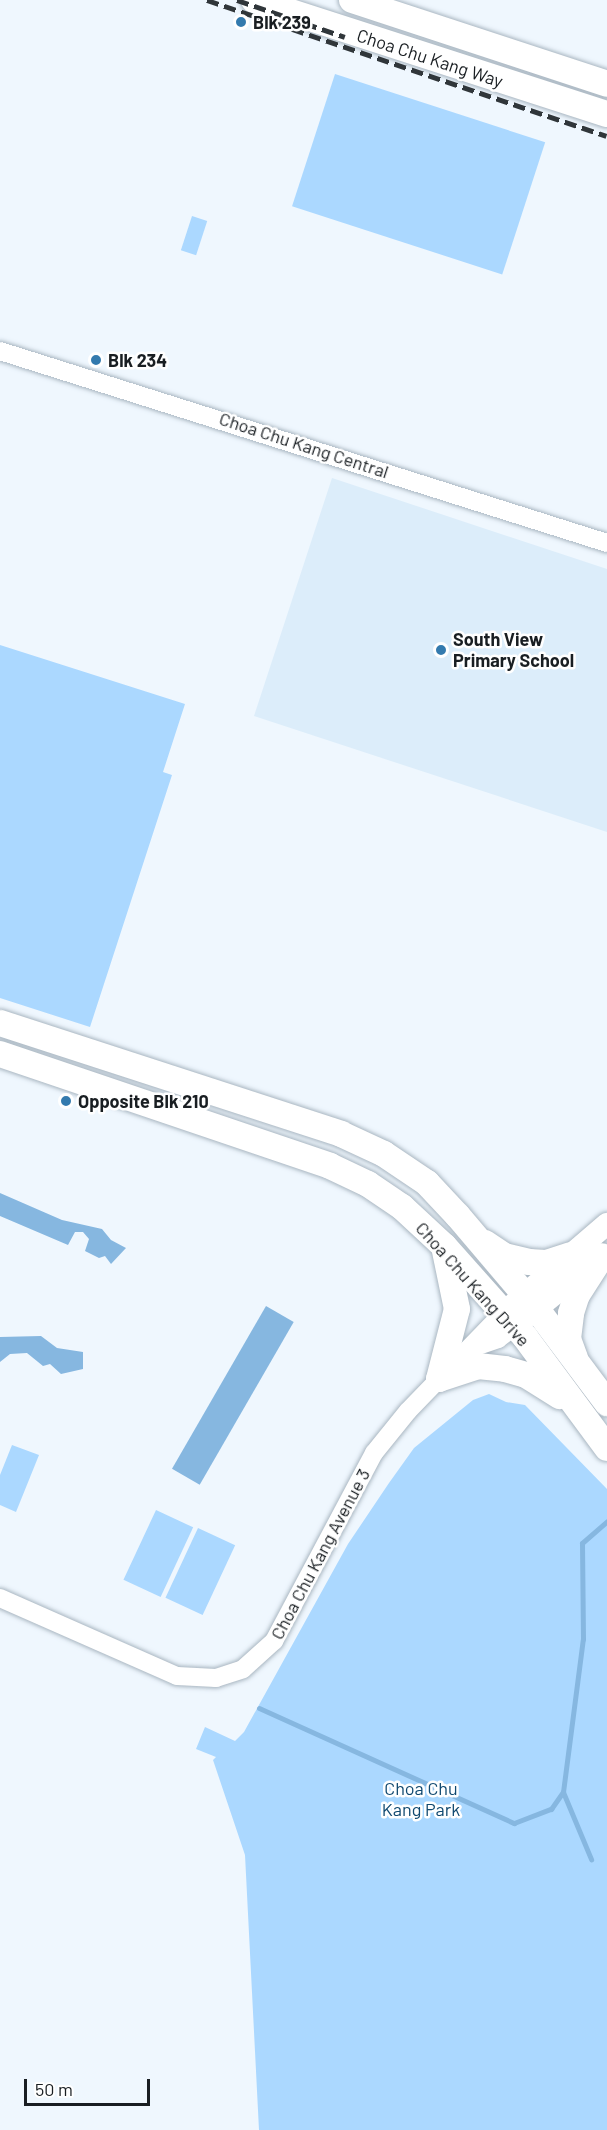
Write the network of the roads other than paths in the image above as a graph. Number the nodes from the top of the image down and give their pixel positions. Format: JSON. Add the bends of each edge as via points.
{"nodes":[{"id":1,"x":254,"y":0,"type":"edge"},
{"id":2,"x":352,"y":0,"type":"edge"},
{"id":3,"x":607,"y":84,"type":"edge"},
{"id":4,"x":607,"y":114,"type":"edge"},
{"id":5,"x":0,"y":351,"type":"edge"},
{"id":6,"x":607,"y":543,"type":"edge"},
{"id":7,"x":0,"y":1023,"type":"edge"},
{"id":8,"x":0,"y":1054,"type":"edge"},
{"id":9,"x":607,"y":1224,"type":"edge"},
{"id":10,"x":472,"y":1235,"type":"junction"},
{"id":11,"x":444,"y":1246,"type":"junction"},
{"id":12,"x":605,"y":1254,"type":"edge"},
{"id":13,"x":570,"y":1255,"type":"junction"},
{"id":14,"x":529,"y":1301,"type":"junction"},
{"id":15,"x":509,"y":1319,"type":"junction"},
{"id":16,"x":579,"y":1369,"type":"junction"},
{"id":17,"x":439,"y":1379,"type":"junction"},
{"id":18,"x":607,"y":1402,"type":"edge"},
{"id":19,"x":570,"y":1403,"type":"junction"},
{"id":20,"x":607,"y":1449,"type":"edge"},
{"id":21,"x":0,"y":1598,"type":"edge"}],
"edges":[{"from":1,"to":4,"type":"main road","name":"Choa Chu Kang Way"},
{"from":2,"to":3,"type":"main road","name":"Choa Chu Kang Way"},
{"from":5,"to":6,"type":"street","name":"Choa Chu Kang Central"},
{"from":7,"to":10,"type":"main road","name":"Choa Chu Kang Drive","via":[[362,1144],[427,1184]]},
{"from":8,"to":11,"type":"main road","name":"Choa Chu Kang Drive","via":[[330,1166],[368,1184],[402,1207]]},
{"from":9,"to":13,"type":"street","name":"Choa Chu Kang Avenue 3"},
{"from":10,"to":13,"type":"main road","via":[[504,1256],[529,1262],[546,1263]]},
{"from":10,"to":14,"type":"main road","name":"Choa Chu Kang Drive"},
{"from":11,"to":15,"type":"main road","name":"Choa Chu Kang Drive"},
{"from":11,"to":17,"type":"main road","via":[[457,1309]]},
{"from":12,"to":14,"type":"street","name":"Choa Chu Kang Avenue 3"},
{"from":12,"to":16,"type":"main road","via":[[577,1295],[571,1313],[568,1339]]},
{"from":13,"to":14,"type":"street","name":"Choa Chu Kang Avenue 3"},
{"from":14,"to":15,"type":"street","name":"Choa Chu Kang Avenue 3"},
{"from":14,"to":16,"type":"main road","name":"Choa Chu Kang Drive"},
{"from":15,"to":17,"type":"street","name":"Choa Chu Kang Avenue 3","via":[[498,1339],[471,1348]]},
{"from":15,"to":19,"type":"main road","name":"Choa Chu Kang Drive"},
{"from":16,"to":18,"type":"main road","name":"Choa Chu Kang Drive"},
{"from":17,"to":19,"type":"main road","via":[[477,1366],[505,1369],[526,1375]]},
{"from":17,"to":21,"type":"street","name":"Choa Chu Kang Avenue 3","via":[[375,1454],[274,1641],[243,1669],[216,1678],[177,1676]]},
{"from":19,"to":20,"type":"main road","name":"Choa Chu Kang Drive"}]}
